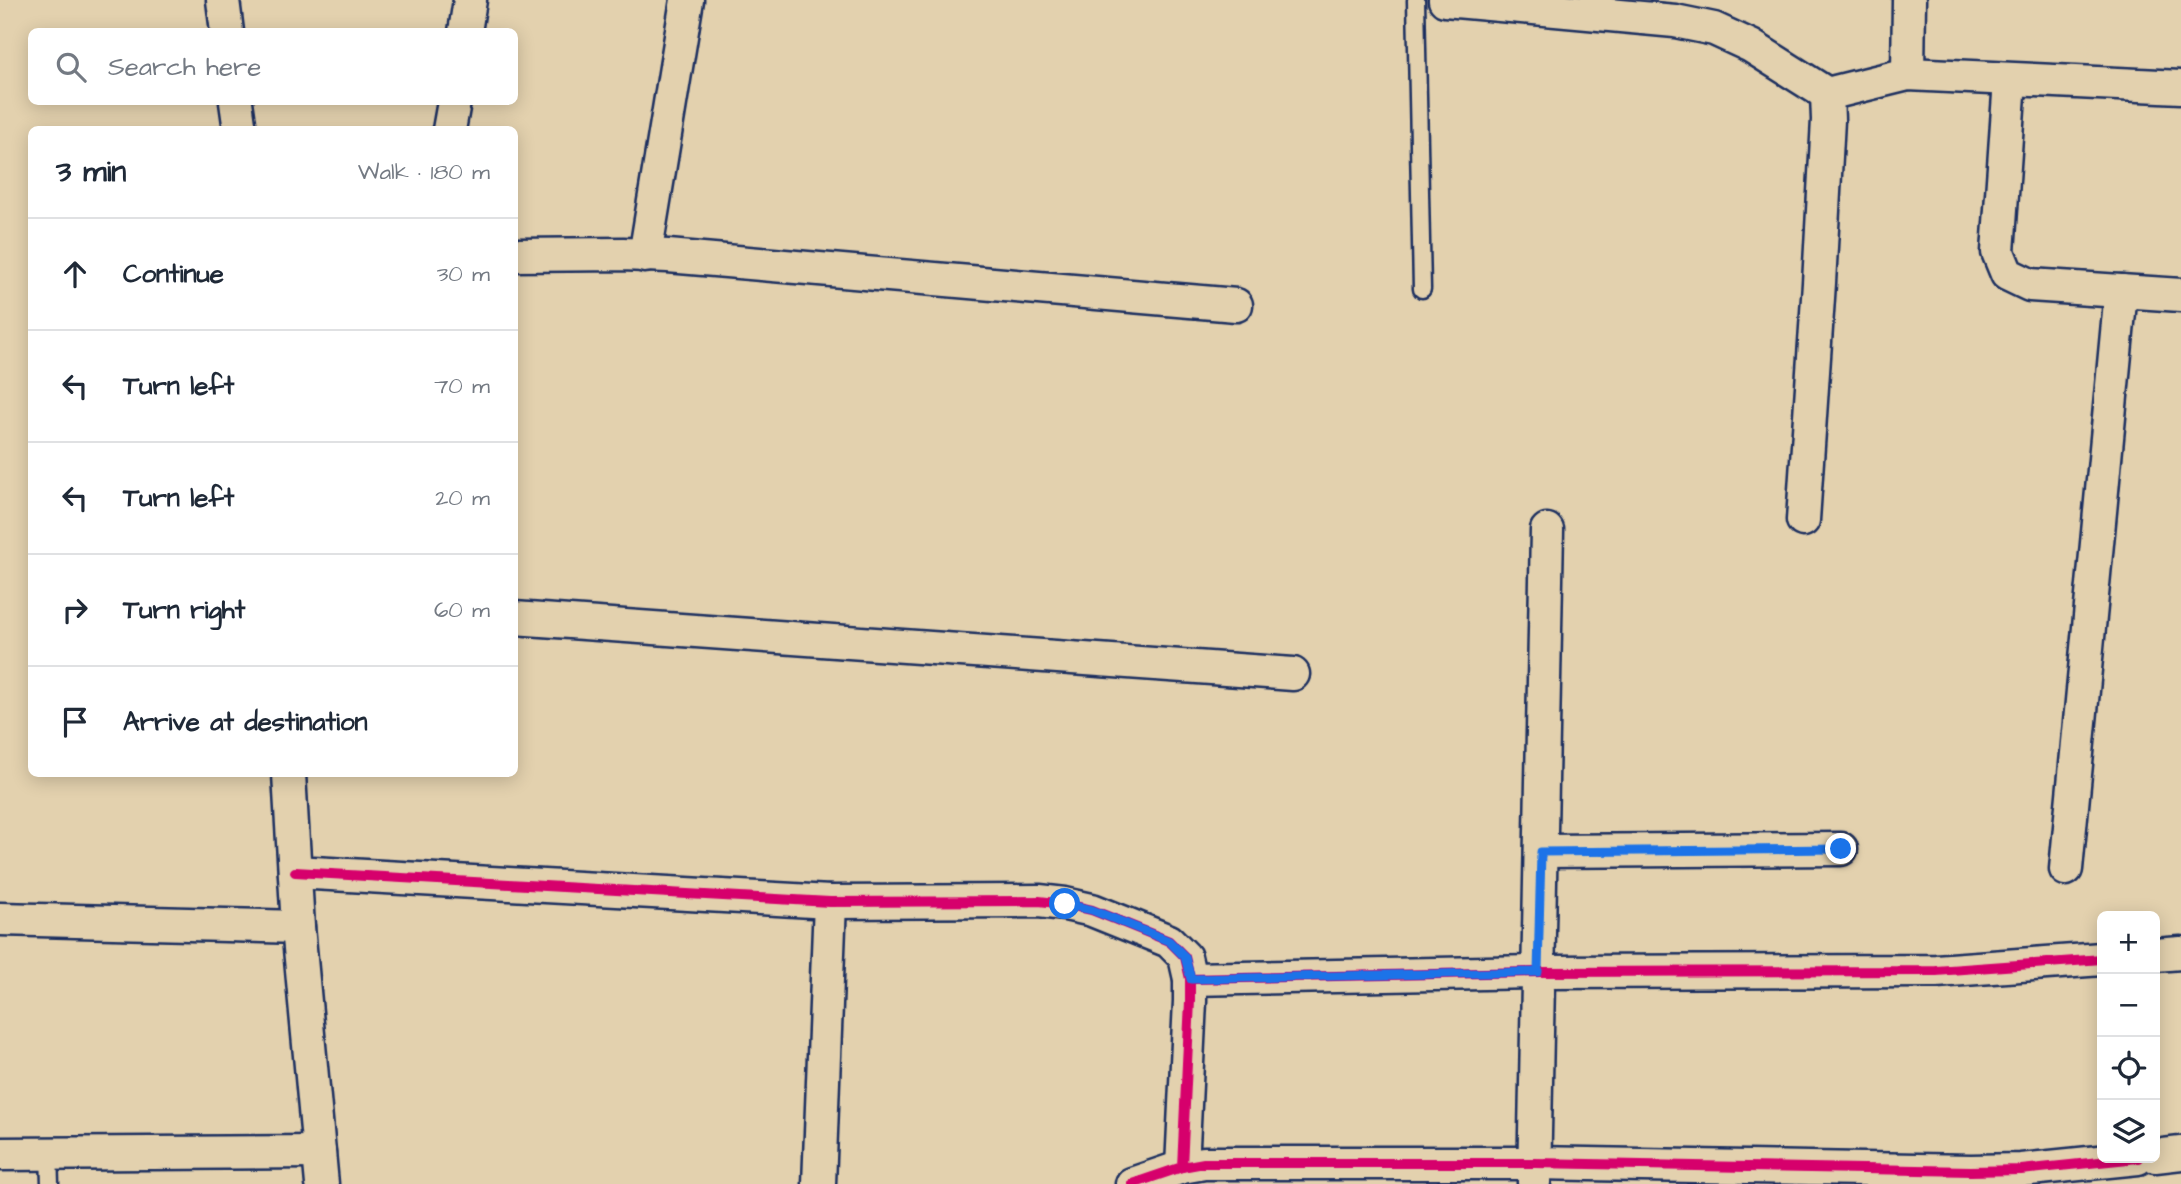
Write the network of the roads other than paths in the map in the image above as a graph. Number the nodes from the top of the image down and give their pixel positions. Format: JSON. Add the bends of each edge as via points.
{"nodes":[{"id":1,"x":223,"y":0,"type":"edge"},
{"id":2,"x":470,"y":0,"type":"edge"},
{"id":3,"x":687,"y":0,"type":"edge"},
{"id":4,"x":1416,"y":0,"type":"edge"},
{"id":5,"x":1445,"y":0,"type":"edge"},
{"id":6,"x":1909,"y":0,"type":"edge"},
{"id":7,"x":226,"y":28,"type":"edge"},
{"id":8,"x":466,"y":28,"type":"edge"},
{"id":9,"x":1908,"y":74,"type":"junction"},
{"id":10,"x":2010,"y":80,"type":"junction"},
{"id":11,"x":2181,"y":88,"type":"edge"},
{"id":12,"x":1827,"y":94,"type":"junction"},
{"id":13,"x":236,"y":105,"type":"edge"},
{"id":14,"x":453,"y":105,"type":"edge"},
{"id":15,"x":239,"y":126,"type":"edge"},
{"id":16,"x":450,"y":126,"type":"edge"},
{"id":17,"x":518,"y":255,"type":"edge"},
{"id":18,"x":645,"y":256,"type":"junction"},
{"id":19,"x":1422,"y":289,"type":"dead end"},
{"id":20,"x":2120,"y":291,"type":"junction"},
{"id":21,"x":2181,"y":295,"type":"edge"},
{"id":22,"x":1236,"y":305,"type":"dead end"},
{"id":23,"x":1803,"y":520,"type":"dead end"},
{"id":24,"x":1548,"y":530,"type":"dead end"},
{"id":25,"x":518,"y":618,"type":"edge"},
{"id":26,"x":1293,"y":674,"type":"dead end"},
{"id":27,"x":289,"y":777,"type":"edge"},
{"id":28,"x":1841,"y":849,"type":"dead end"},
{"id":29,"x":1541,"y":852,"type":"junction"},
{"id":30,"x":2066,"y":869,"type":"dead end"},
{"id":31,"x":295,"y":872,"type":"junction"},
{"id":32,"x":830,"y":902,"type":"junction"},
{"id":33,"x":0,"y":919,"type":"edge"},
{"id":34,"x":298,"y":927,"type":"junction"},
{"id":35,"x":2181,"y":953,"type":"edge"},
{"id":36,"x":2160,"y":955,"type":"edge"},
{"id":37,"x":2097,"y":959,"type":"edge"},
{"id":38,"x":1538,"y":972,"type":"junction"},
{"id":39,"x":1191,"y":979,"type":"junction"},
{"id":40,"x":319,"y":1152,"type":"junction"},
{"id":41,"x":2181,"y":1153,"type":"edge"},
{"id":42,"x":0,"y":1154,"type":"edge"},
{"id":43,"x":2160,"y":1155,"type":"edge"},
{"id":44,"x":2097,"y":1162,"type":"edge"},
{"id":45,"x":1182,"y":1167,"type":"junction"},
{"id":46,"x":49,"y":1169,"type":"edge"},
{"id":47,"x":1535,"y":1174,"type":"edge"},
{"id":48,"x":322,"y":1184,"type":"edge"},
{"id":49,"x":819,"y":1184,"type":"edge"},
{"id":50,"x":1132,"y":1184,"type":"edge"}],
"edges":[{"from":1,"to":7,"type":"street"},
{"from":2,"to":8,"type":"street"},
{"from":3,"to":18,"type":"street"},
{"from":4,"to":19,"type":"lane"},
{"from":5,"to":12,"type":"street","via":[[1675,21],[1714,30],[1751,46]]},
{"from":6,"to":9,"type":"street"},
{"from":9,"to":10,"type":"street"},
{"from":9,"to":12,"type":"street"},
{"from":10,"to":11,"type":"street"},
{"from":10,"to":20,"type":"street","via":[[1998,252],[2007,274],[2030,285]]},
{"from":12,"to":23,"type":"street"},
{"from":13,"to":15,"type":"street"},
{"from":14,"to":16,"type":"street"},
{"from":17,"to":18,"type":"street"},
{"from":18,"to":22,"type":"street"},
{"from":20,"to":21,"type":"street"},
{"from":20,"to":30,"type":"street"},
{"from":24,"to":29,"type":"street"},
{"from":25,"to":26,"type":"street"},
{"from":27,"to":31,"type":"street"},
{"from":28,"to":29,"type":"street"},
{"from":29,"to":38,"type":"street"},
{"from":31,"to":32,"type":"street"},
{"from":31,"to":34,"type":"street"},
{"from":32,"to":39,"type":"street","via":[[1065,904],[1169,941],[1185,957]]},
{"from":32,"to":49,"type":"street"},
{"from":33,"to":34,"type":"street"},
{"from":34,"to":40,"type":"street"},
{"from":35,"to":36,"type":"street"},
{"from":37,"to":38,"type":"street","via":[[1936,971]]},
{"from":38,"to":39,"type":"street"},
{"from":38,"to":47,"type":"street"},
{"from":39,"to":45,"type":"street"},
{"from":40,"to":46,"type":"street"},
{"from":40,"to":48,"type":"street"},
{"from":41,"to":43,"type":"street"},
{"from":42,"to":46,"type":"street"},
{"from":44,"to":47,"type":"street","via":[[2021,1170]]},
{"from":45,"to":47,"type":"street","via":[[1204,1163]]},
{"from":45,"to":50,"type":"street"}]}
